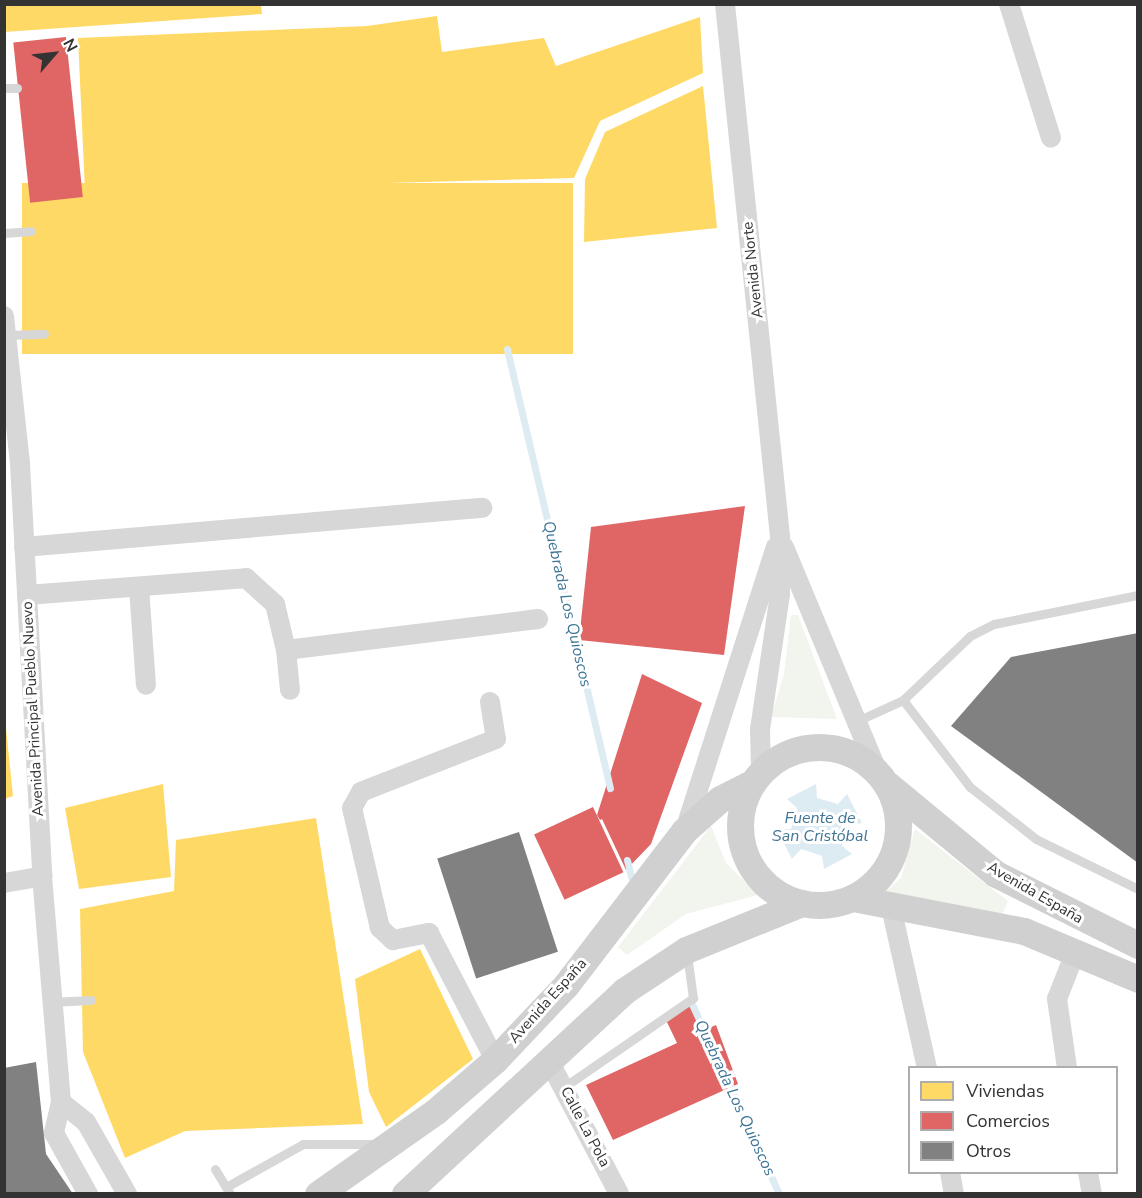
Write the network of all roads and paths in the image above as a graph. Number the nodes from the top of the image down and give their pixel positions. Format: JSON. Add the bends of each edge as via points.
{"nodes":[{"id":1,"x":725,"y":4,"type":"edge"},
{"id":2,"x":1009,"y":4,"type":"edge"},
{"id":3,"x":4,"y":88,"type":"edge"},
{"id":4,"x":17,"y":88,"type":"dead end"},
{"id":5,"x":1051,"y":138,"type":"dead end"},
{"id":6,"x":31,"y":231,"type":"dead end"},
{"id":7,"x":4,"y":233,"type":"edge"},
{"id":8,"x":6,"y":326,"type":"edge"},
{"id":9,"x":44,"y":334,"type":"dead end"},
{"id":10,"x":482,"y":508,"type":"dead end"},
{"id":11,"x":780,"y":536,"type":"junction"},
{"id":12,"x":24,"y":547,"type":"junction"},
{"id":13,"x":140,"y":588,"type":"junction"},
{"id":14,"x":27,"y":595,"type":"junction"},
{"id":15,"x":1137,"y":595,"type":"edge"},
{"id":16,"x":538,"y":619,"type":"dead end"},
{"id":17,"x":286,"y":650,"type":"junction"},
{"id":18,"x":146,"y":685,"type":"dead end"},
{"id":19,"x":290,"y":690,"type":"dead end"},
{"id":20,"x":903,"y":700,"type":"junction"},
{"id":21,"x":490,"y":702,"type":"dead end"},
{"id":22,"x":857,"y":720,"type":"junction"},
{"id":23,"x":757,"y":777,"type":"junction"},
{"id":24,"x":881,"y":777,"type":"junction"},
{"id":25,"x":684,"y":831,"type":"junction"},
{"id":26,"x":42,"y":876,"type":"junction"},
{"id":27,"x":4,"y":883,"type":"edge"},
{"id":28,"x":1137,"y":890,"type":"edge"},
{"id":29,"x":853,"y":898,"type":"junction"},
{"id":30,"x":802,"y":903,"type":"junction"},
{"id":31,"x":891,"y":907,"type":"junction"},
{"id":32,"x":1137,"y":945,"type":"edge"},
{"id":33,"x":687,"y":950,"type":"junction"},
{"id":34,"x":1075,"y":952,"type":"junction"},
{"id":35,"x":1137,"y":979,"type":"edge"},
{"id":36,"x":91,"y":1000,"type":"dead end"},
{"id":37,"x":50,"y":1002,"type":"junction"},
{"id":38,"x":495,"y":1060,"type":"junction"},
{"id":39,"x":549,"y":1061,"type":"junction"},
{"id":40,"x":927,"y":1066,"type":"edge"},
{"id":41,"x":1066,"y":1066,"type":"edge"},
{"id":42,"x":564,"y":1087,"type":"junction"},
{"id":43,"x":61,"y":1102,"type":"junction"},
{"id":44,"x":389,"y":1146,"type":"junction"},
{"id":45,"x":215,"y":1169,"type":"dead end"},
{"id":46,"x":950,"y":1174,"type":"edge"},
{"id":47,"x":1088,"y":1174,"type":"edge"},
{"id":48,"x":228,"y":1190,"type":"edge"},
{"id":49,"x":412,"y":1191,"type":"edge"},
{"id":50,"x":88,"y":1194,"type":"edge"},
{"id":51,"x":127,"y":1194,"type":"edge"},
{"id":52,"x":318,"y":1194,"type":"edge"},
{"id":53,"x":619,"y":1194,"type":"edge"},
{"id":54,"x":954,"y":1194,"type":"edge"},
{"id":55,"x":1092,"y":1194,"type":"edge"}],
"edges":[{"from":1,"to":11,"type":"street","name":"Avenida Norte"},
{"from":2,"to":5,"type":"street"},
{"from":3,"to":4,"type":"lane"},
{"from":6,"to":7,"type":"lane"},
{"from":8,"to":9,"type":"lane"},
{"from":8,"to":12,"type":"street","name":"Avenida Principal Pueblo Nuevo"},
{"from":10,"to":12,"type":"street"},
{"from":11,"to":22,"type":"street","name":"Avenida Norte"},
{"from":11,"to":23,"type":"street","name":"Avenida Norte","via":[[780,594],[760,729]]},
{"from":11,"to":25,"type":"street"},
{"from":12,"to":14,"type":"street","name":"Avenida Principal Pueblo Nuevo"},
{"from":13,"to":14,"type":"street"},
{"from":13,"to":17,"type":"street","via":[[246,578],[275,604]]},
{"from":13,"to":18,"type":"street"},
{"from":14,"to":26,"type":"street","name":"Avenida Principal Pueblo Nuevo"},
{"from":15,"to":20,"type":"lane","via":[[994,624],[970,636]]},
{"from":16,"to":17,"type":"street"},
{"from":17,"to":19,"type":"street"},
{"from":20,"to":22,"type":"lane"},
{"from":20,"to":28,"type":"lane","via":[[970,788],[1036,840]]},
{"from":21,"to":38,"type":"street","via":[[496,739],[361,792],[352,808],[380,928],[393,940],[429,933]]},
{"from":22,"to":24,"type":"street","name":"Avenida Norte"},
{"from":23,"to":24,"type":"main road","via":[[790,752],[833,748],[858,756]]},
{"from":23,"to":25,"type":"main road","name":"Avenida España","via":[[720,799]]},
{"from":23,"to":30,"type":"main road","via":[[742,806],[746,856],[779,894]]},
{"from":24,"to":29,"type":"main road","via":[[894,802],[896,847],[886,868]]},
{"from":24,"to":32,"type":"main road","name":"Avenida España","via":[[996,874]]},
{"from":25,"to":38,"type":"main road","name":"Avenida España","via":[[566,985]]},
{"from":26,"to":27,"type":"street"},
{"from":26,"to":37,"type":"street","name":"Avenida Principal Pueblo Nuevo"},
{"from":29,"to":30,"type":"main road"},
{"from":29,"to":31,"type":"main road"},
{"from":30,"to":33,"type":"main road"},
{"from":31,"to":34,"type":"main road","via":[[1024,931]]},
{"from":31,"to":40,"type":"street"},
{"from":33,"to":39,"type":"main road","via":[[589,1022]]},
{"from":33,"to":42,"type":"lane","via":[[693,998]]},
{"from":34,"to":35,"type":"main road"},
{"from":34,"to":41,"type":"street","via":[[1057,999]]},
{"from":36,"to":37,"type":"lane"},
{"from":37,"to":43,"type":"street","name":"Avenida Principal Pueblo Nuevo"},
{"from":38,"to":44,"type":"main road","name":"Avenida España"},
{"from":39,"to":42,"type":"street","name":"Calle La Pola"},
{"from":39,"to":49,"type":"main road"},
{"from":42,"to":53,"type":"street","name":"Calle La Pola"},
{"from":43,"to":50,"type":"street","name":"Avenida Principal Pueblo Nuevo","via":[[54,1133]]},
{"from":43,"to":51,"type":"street","via":[[86,1122]]},
{"from":44,"to":48,"type":"lane","via":[[369,1141],[303,1144]]},
{"from":44,"to":52,"type":"main road","name":"Avenida España"},
{"from":45,"to":48,"type":"lane"},
{"from":46,"to":54,"type":"street"},
{"from":47,"to":55,"type":"street"}]}
